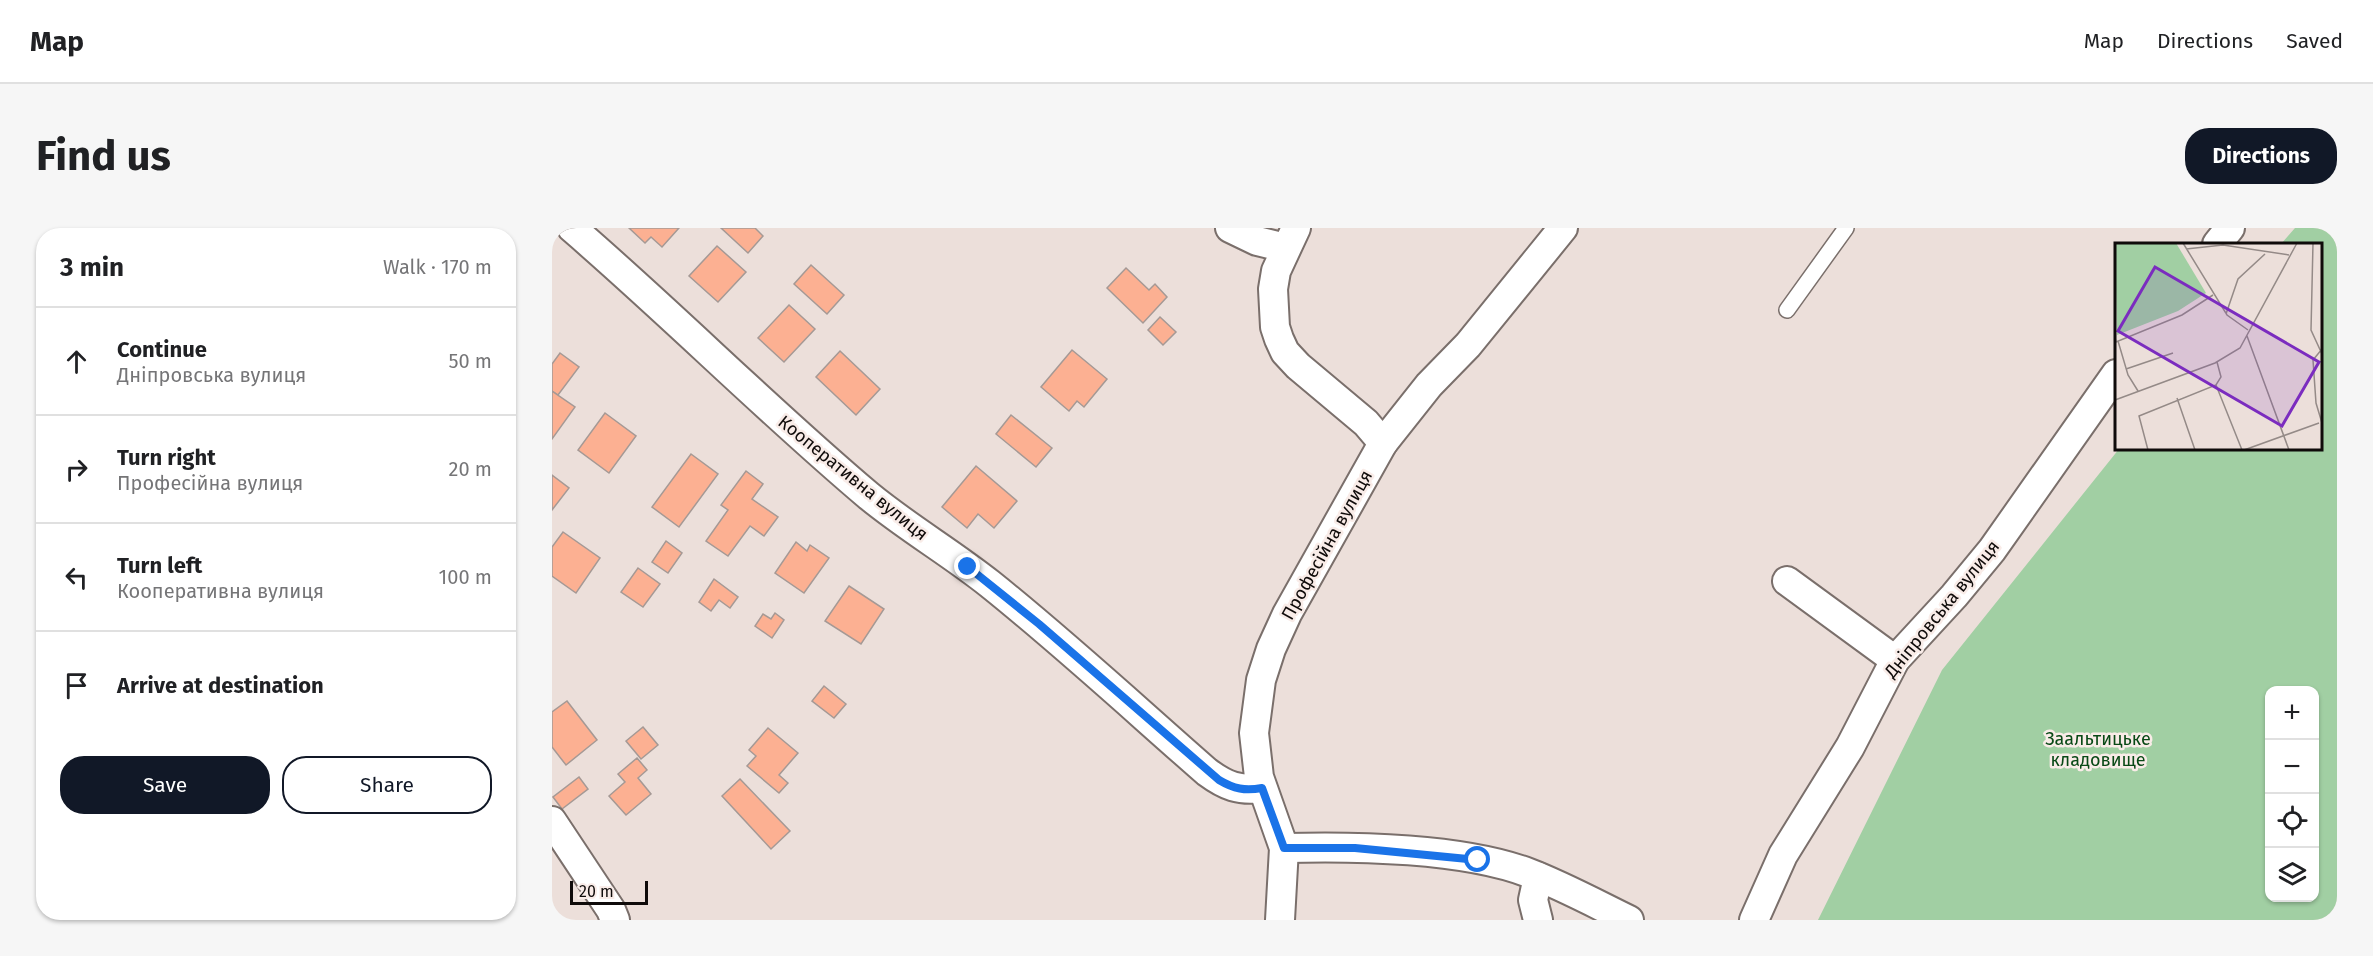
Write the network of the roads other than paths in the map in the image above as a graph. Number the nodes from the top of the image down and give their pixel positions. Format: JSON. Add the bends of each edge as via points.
{"nodes":[{"id":1,"x":572,"y":228,"type":"edge"},
{"id":2,"x":1230,"y":228,"type":"edge"},
{"id":3,"x":1563,"y":228,"type":"edge"},
{"id":4,"x":1846,"y":228,"type":"edge"},
{"id":5,"x":2230,"y":228,"type":"edge"},
{"id":6,"x":1291,"y":238,"type":"edge"},
{"id":7,"x":2218,"y":243,"type":"edge"},
{"id":8,"x":1787,"y":310,"type":"dead end"},
{"id":9,"x":2115,"y":375,"type":"edge"},
{"id":10,"x":1383,"y":443,"type":"junction"},
{"id":11,"x":1787,"y":581,"type":"dead end"},
{"id":12,"x":1895,"y":660,"type":"junction"},
{"id":13,"x":1262,"y":788,"type":"junction"},
{"id":14,"x":552,"y":821,"type":"edge"},
{"id":15,"x":1284,"y":848,"type":"junction"},
{"id":16,"x":1538,"y":877,"type":"junction"},
{"id":17,"x":615,"y":920,"type":"edge"},
{"id":18,"x":1280,"y":920,"type":"edge"},
{"id":19,"x":1538,"y":920,"type":"edge"},
{"id":20,"x":1629,"y":920,"type":"edge"},
{"id":21,"x":1754,"y":920,"type":"edge"}],
"edges":[{"from":1,"to":13,"type":"street","name":"Кооперативна вулиця","via":[[869,495],[1014,604],[1207,772],[1233,788]]},
{"from":2,"to":6,"type":"street","via":[[1257,241]]},
{"from":3,"to":10,"type":"street","name":"Професійна вулиця"},
{"from":4,"to":8,"type":"lane"},
{"from":5,"to":7,"type":"street"},
{"from":6,"to":10,"type":"street","via":[[1276,271],[1273,289],[1275,327],[1285,351]]},
{"from":9,"to":12,"type":"street","name":"Дніпровська вулиця","via":[[1992,550]]},
{"from":10,"to":13,"type":"street","name":"Професійна вулиця","via":[[1287,614],[1265,665],[1254,733]]},
{"from":11,"to":12,"type":"street"},
{"from":12,"to":21,"type":"street","name":"Дніпровська вулиця","via":[[1850,747],[1783,855]]},
{"from":13,"to":15,"type":"street","name":"Професійна вулиця"},
{"from":14,"to":17,"type":"street"},
{"from":15,"to":16,"type":"street","via":[[1355,848],[1448,856],[1501,865]]},
{"from":15,"to":18,"type":"street","name":"Професійна вулиця"},
{"from":16,"to":19,"type":"street","via":[[1533,900]]},
{"from":16,"to":20,"type":"street"}]}
